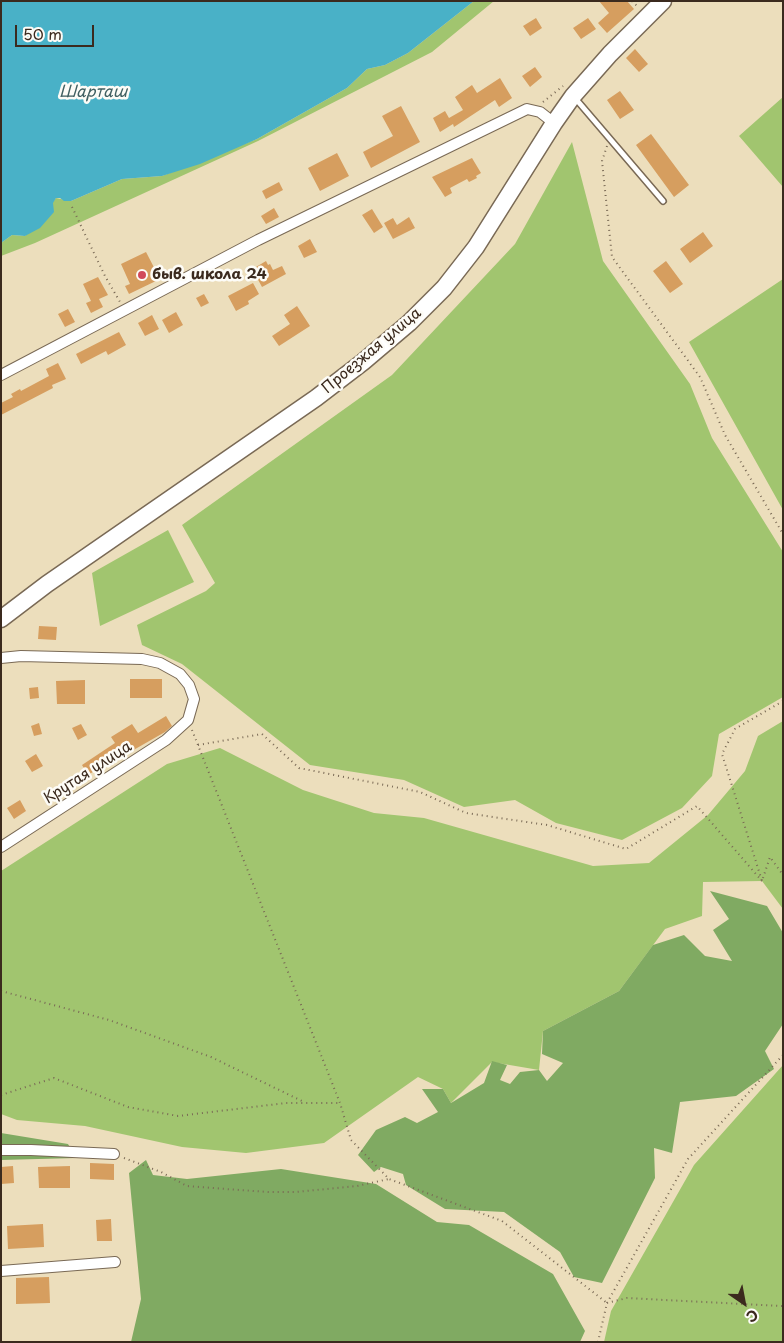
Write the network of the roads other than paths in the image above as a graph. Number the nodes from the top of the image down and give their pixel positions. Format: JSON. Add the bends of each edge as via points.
{"nodes":[{"id":1,"x":662,"y":1,"type":"edge"},
{"id":2,"x":573,"y":96,"type":"junction"},
{"id":3,"x":554,"y":122,"type":"junction"},
{"id":4,"x":663,"y":202,"type":"dead end"},
{"id":5,"x":1,"y":375,"type":"edge"},
{"id":6,"x":1,"y":619,"type":"edge"},
{"id":7,"x":1,"y":658,"type":"edge"},
{"id":8,"x":1,"y":846,"type":"edge"},
{"id":9,"x":1,"y":1150,"type":"edge"},
{"id":10,"x":114,"y":1154,"type":"road end"},
{"id":11,"x":115,"y":1262,"type":"dead end"},
{"id":12,"x":1,"y":1271,"type":"edge"}],
"edges":[{"from":1,"to":2,"type":"main road","name":"Проезжая улица"},
{"from":2,"to":3,"type":"main road","name":"Проезжая улица"},
{"from":2,"to":4,"type":"lane"},
{"from":3,"to":5,"type":"street","via":[[540,112],[527,109],[258,240]]},
{"from":3,"to":6,"type":"main road","name":"Проезжая улица","via":[[476,247],[444,288],[409,323],[316,398]]},
{"from":7,"to":8,"type":"street","name":"Крутая улица","via":[[142,659],[160,663],[180,674],[194,699],[188,720],[166,740]]},
{"from":9,"to":10,"type":"street"},
{"from":11,"to":12,"type":"street"}]}
